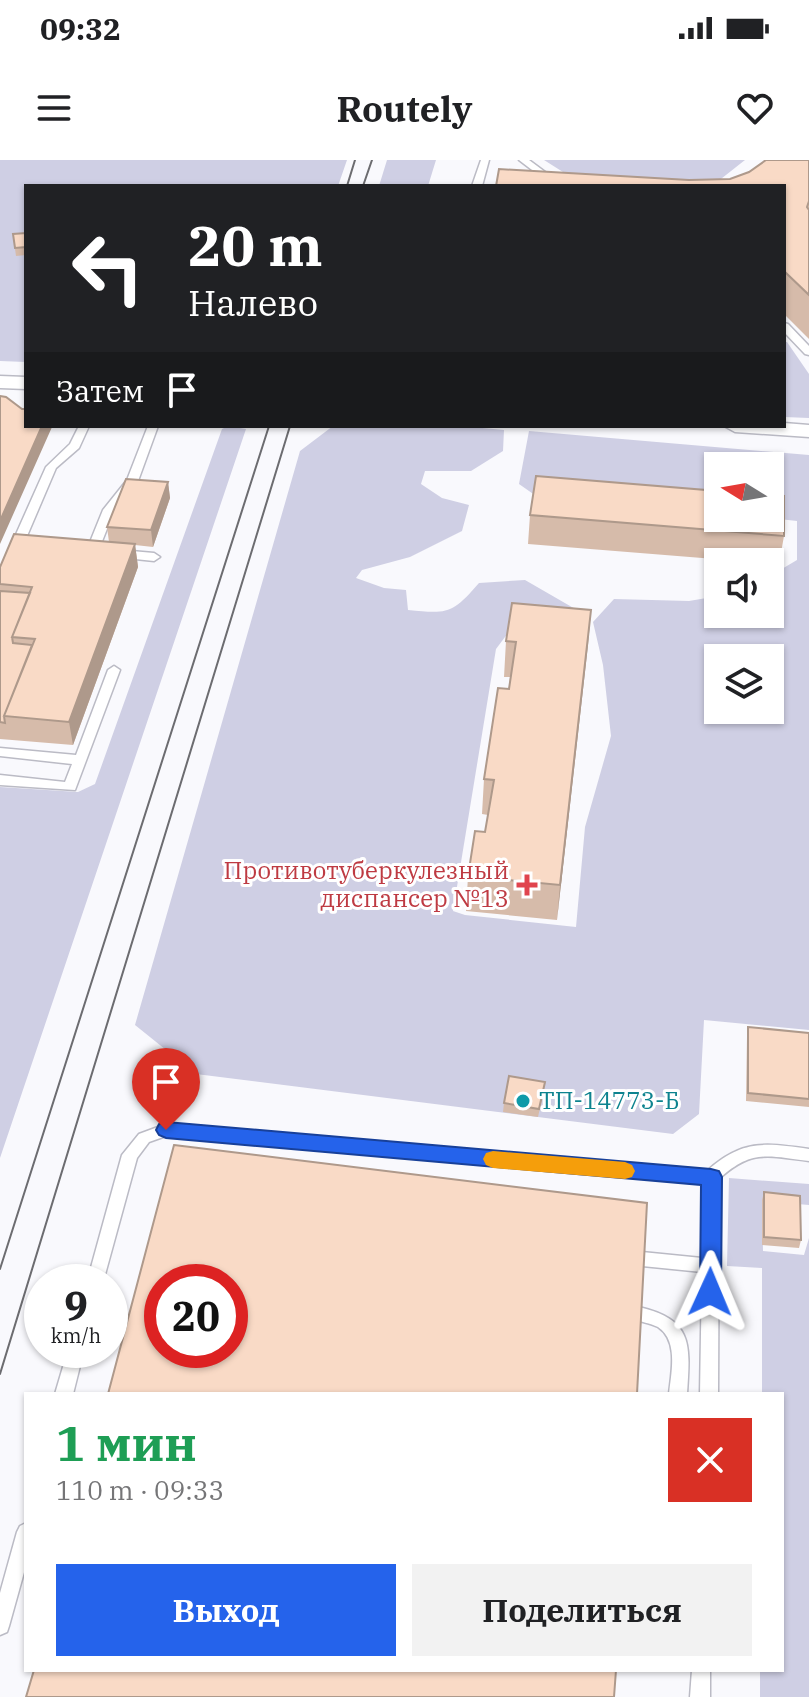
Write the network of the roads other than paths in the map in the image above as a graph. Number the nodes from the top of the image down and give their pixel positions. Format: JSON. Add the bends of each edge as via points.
{"nodes":[{"id":1,"x":485,"y":160,"type":"edge"},
{"id":2,"x":523,"y":160,"type":"edge"},
{"id":3,"x":478,"y":184,"type":"edge"},
{"id":4,"x":556,"y":184,"type":"edge"},
{"id":5,"x":786,"y":332,"type":"edge"},
{"id":6,"x":809,"y":352,"type":"edge"},
{"id":7,"x":0,"y":382,"type":"edge"},
{"id":8,"x":24,"y":383,"type":"edge"},
{"id":9,"x":83,"y":428,"type":"edge"},
{"id":10,"x":152,"y":428,"type":"edge"},
{"id":11,"x":765,"y":428,"type":"edge"},
{"id":12,"x":809,"y":431,"type":"edge"},
{"id":13,"x":15,"y":550,"type":"edge"},
{"id":14,"x":154,"y":557,"type":"dead end"},
{"id":15,"x":114,"y":670,"type":"dead end"},
{"id":16,"x":0,"y":752,"type":"edge"},
{"id":17,"x":79,"y":760,"type":"junction"},
{"id":18,"x":0,"y":780,"type":"edge"},
{"id":19,"x":809,"y":1155,"type":"edge"},
{"id":20,"x":711,"y":1177,"type":"junction"},
{"id":21,"x":642,"y":1259,"type":"edge"},
{"id":22,"x":100,"y":1264,"type":"edge"},
{"id":23,"x":711,"y":1266,"type":"junction"},
{"id":24,"x":639,"y":1314,"type":"edge"},
{"id":25,"x":71,"y":1368,"type":"edge"},
{"id":26,"x":65,"y":1392,"type":"edge"},
{"id":27,"x":678,"y":1392,"type":"edge"},
{"id":28,"x":709,"y":1392,"type":"edge"},
{"id":29,"x":24,"y":1539,"type":"edge"},
{"id":30,"x":0,"y":1626,"type":"edge"},
{"id":31,"x":701,"y":1672,"type":"edge"},
{"id":32,"x":700,"y":1697,"type":"edge"}],
"edges":[{"from":1,"to":3,"type":"lane"},
{"from":2,"to":4,"type":"lane"},
{"from":5,"to":6,"type":"lane"},
{"from":7,"to":8,"type":"street"},
{"from":9,"to":13,"type":"lane","via":[[75,446],[51,467]]},
{"from":10,"to":14,"type":"lane","via":[[132,481],[109,510],[92,552]]},
{"from":11,"to":12,"type":"street"},
{"from":15,"to":17,"type":"lane"},
{"from":16,"to":17,"type":"lane"},
{"from":17,"to":18,"type":"lane","via":[[70,787]]},
{"from":19,"to":20,"type":"lane","via":[[753,1149],[731,1158]]},
{"from":20,"to":22,"type":"lane","via":[[166,1130],[144,1138],[130,1155]]},
{"from":20,"to":23,"type":"lane"},
{"from":21,"to":23,"type":"lane"},
{"from":23,"to":28,"type":"lane"},
{"from":24,"to":27,"type":"lane","via":[[667,1322],[677,1335]]},
{"from":25,"to":26,"type":"lane"},
{"from":29,"to":30,"type":"lane"},
{"from":31,"to":32,"type":"lane"}]}
